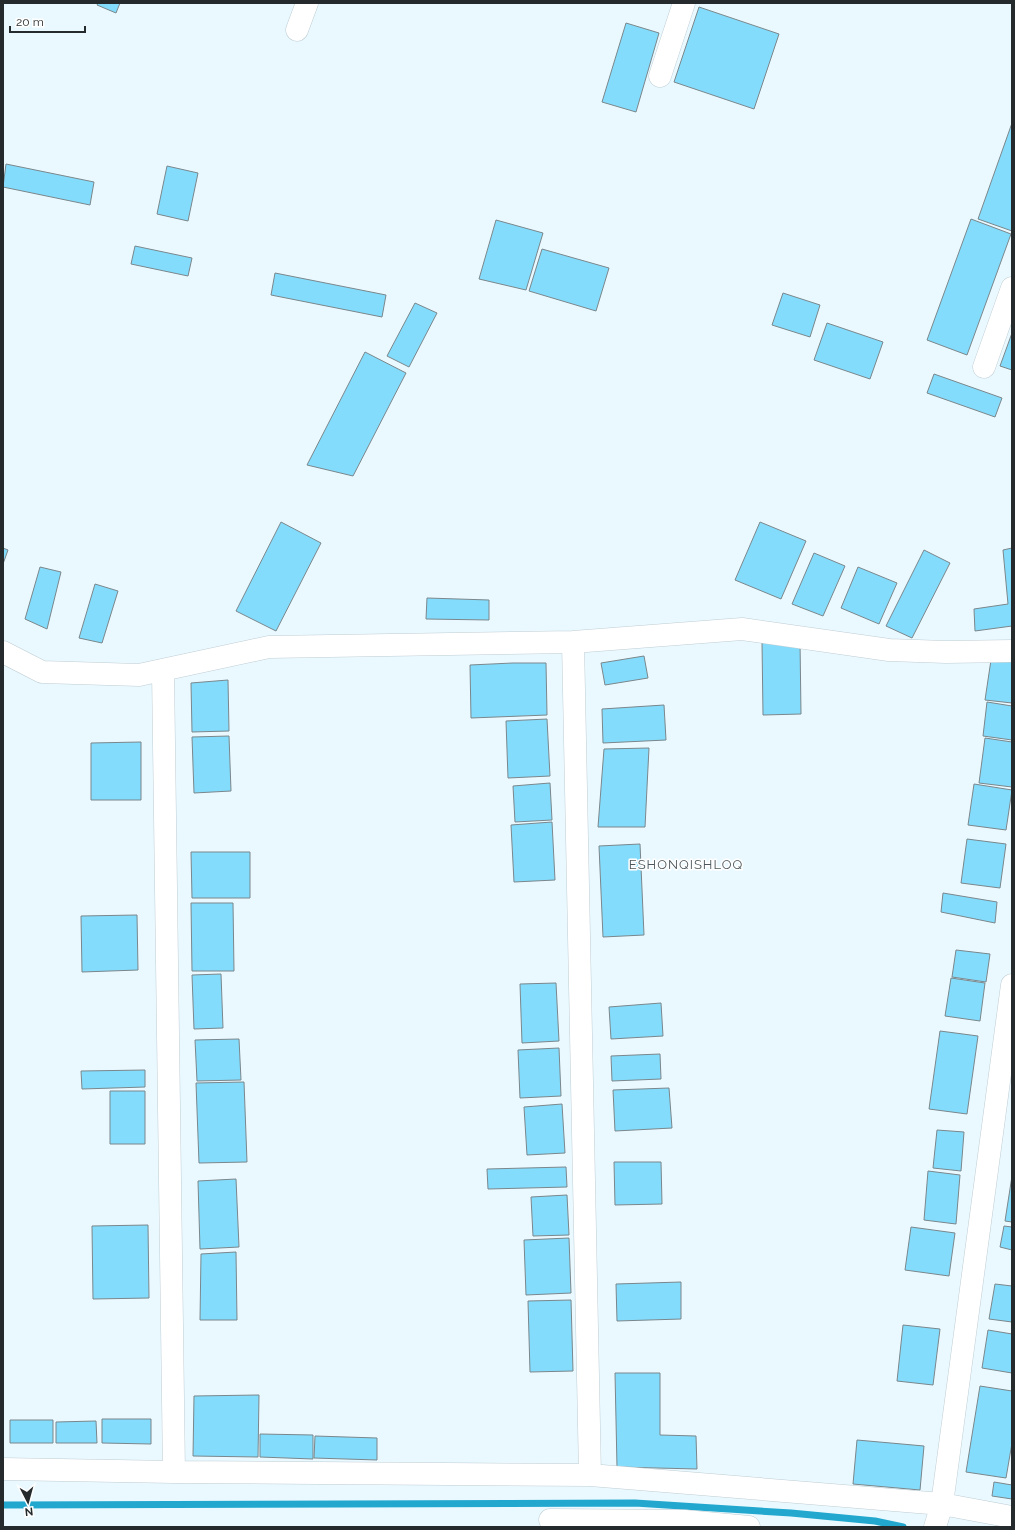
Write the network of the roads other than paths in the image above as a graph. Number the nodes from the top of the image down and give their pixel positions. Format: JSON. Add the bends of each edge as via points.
{"nodes":[{"id":1,"x":307,"y":3,"type":"edge"},
{"id":2,"x":684,"y":3,"type":"edge"},
{"id":3,"x":297,"y":30,"type":"dead end"},
{"id":4,"x":660,"y":76,"type":"dead end"},
{"id":5,"x":1012,"y":288,"type":"edge"},
{"id":6,"x":984,"y":367,"type":"dead end"},
{"id":7,"x":573,"y":642,"type":"junction"},
{"id":8,"x":1012,"y":651,"type":"edge"},
{"id":9,"x":3,"y":652,"type":"edge"},
{"id":10,"x":163,"y":670,"type":"junction"},
{"id":11,"x":1012,"y":985,"type":"edge"},
{"id":12,"x":3,"y":1469,"type":"edge"},
{"id":13,"x":174,"y":1472,"type":"junction"},
{"id":14,"x":590,"y":1475,"type":"junction"},
{"id":15,"x":942,"y":1504,"type":"junction"},
{"id":16,"x":1012,"y":1517,"type":"edge"},
{"id":17,"x":550,"y":1520,"type":"dead end"},
{"id":18,"x":701,"y":1525,"type":"edge"},
{"id":19,"x":750,"y":1527,"type":"edge"},
{"id":20,"x":935,"y":1527,"type":"edge"}],
"edges":[{"from":1,"to":3,"type":"street"},
{"from":2,"to":4,"type":"street"},
{"from":5,"to":6,"type":"street"},
{"from":7,"to":8,"type":"street","via":[[742,629],[889,650]]},
{"from":7,"to":10,"type":"street","via":[[269,647]]},
{"from":7,"to":14,"type":"street"},
{"from":9,"to":10,"type":"street","via":[[42,672],[139,675]]},
{"from":10,"to":13,"type":"street"},
{"from":11,"to":15,"type":"street"},
{"from":12,"to":13,"type":"street"},
{"from":13,"to":14,"type":"street"},
{"from":14,"to":15,"type":"street"},
{"from":15,"to":16,"type":"street"},
{"from":15,"to":20,"type":"street"},
{"from":17,"to":18,"type":"street"},
{"from":18,"to":19,"type":"street"}]}
